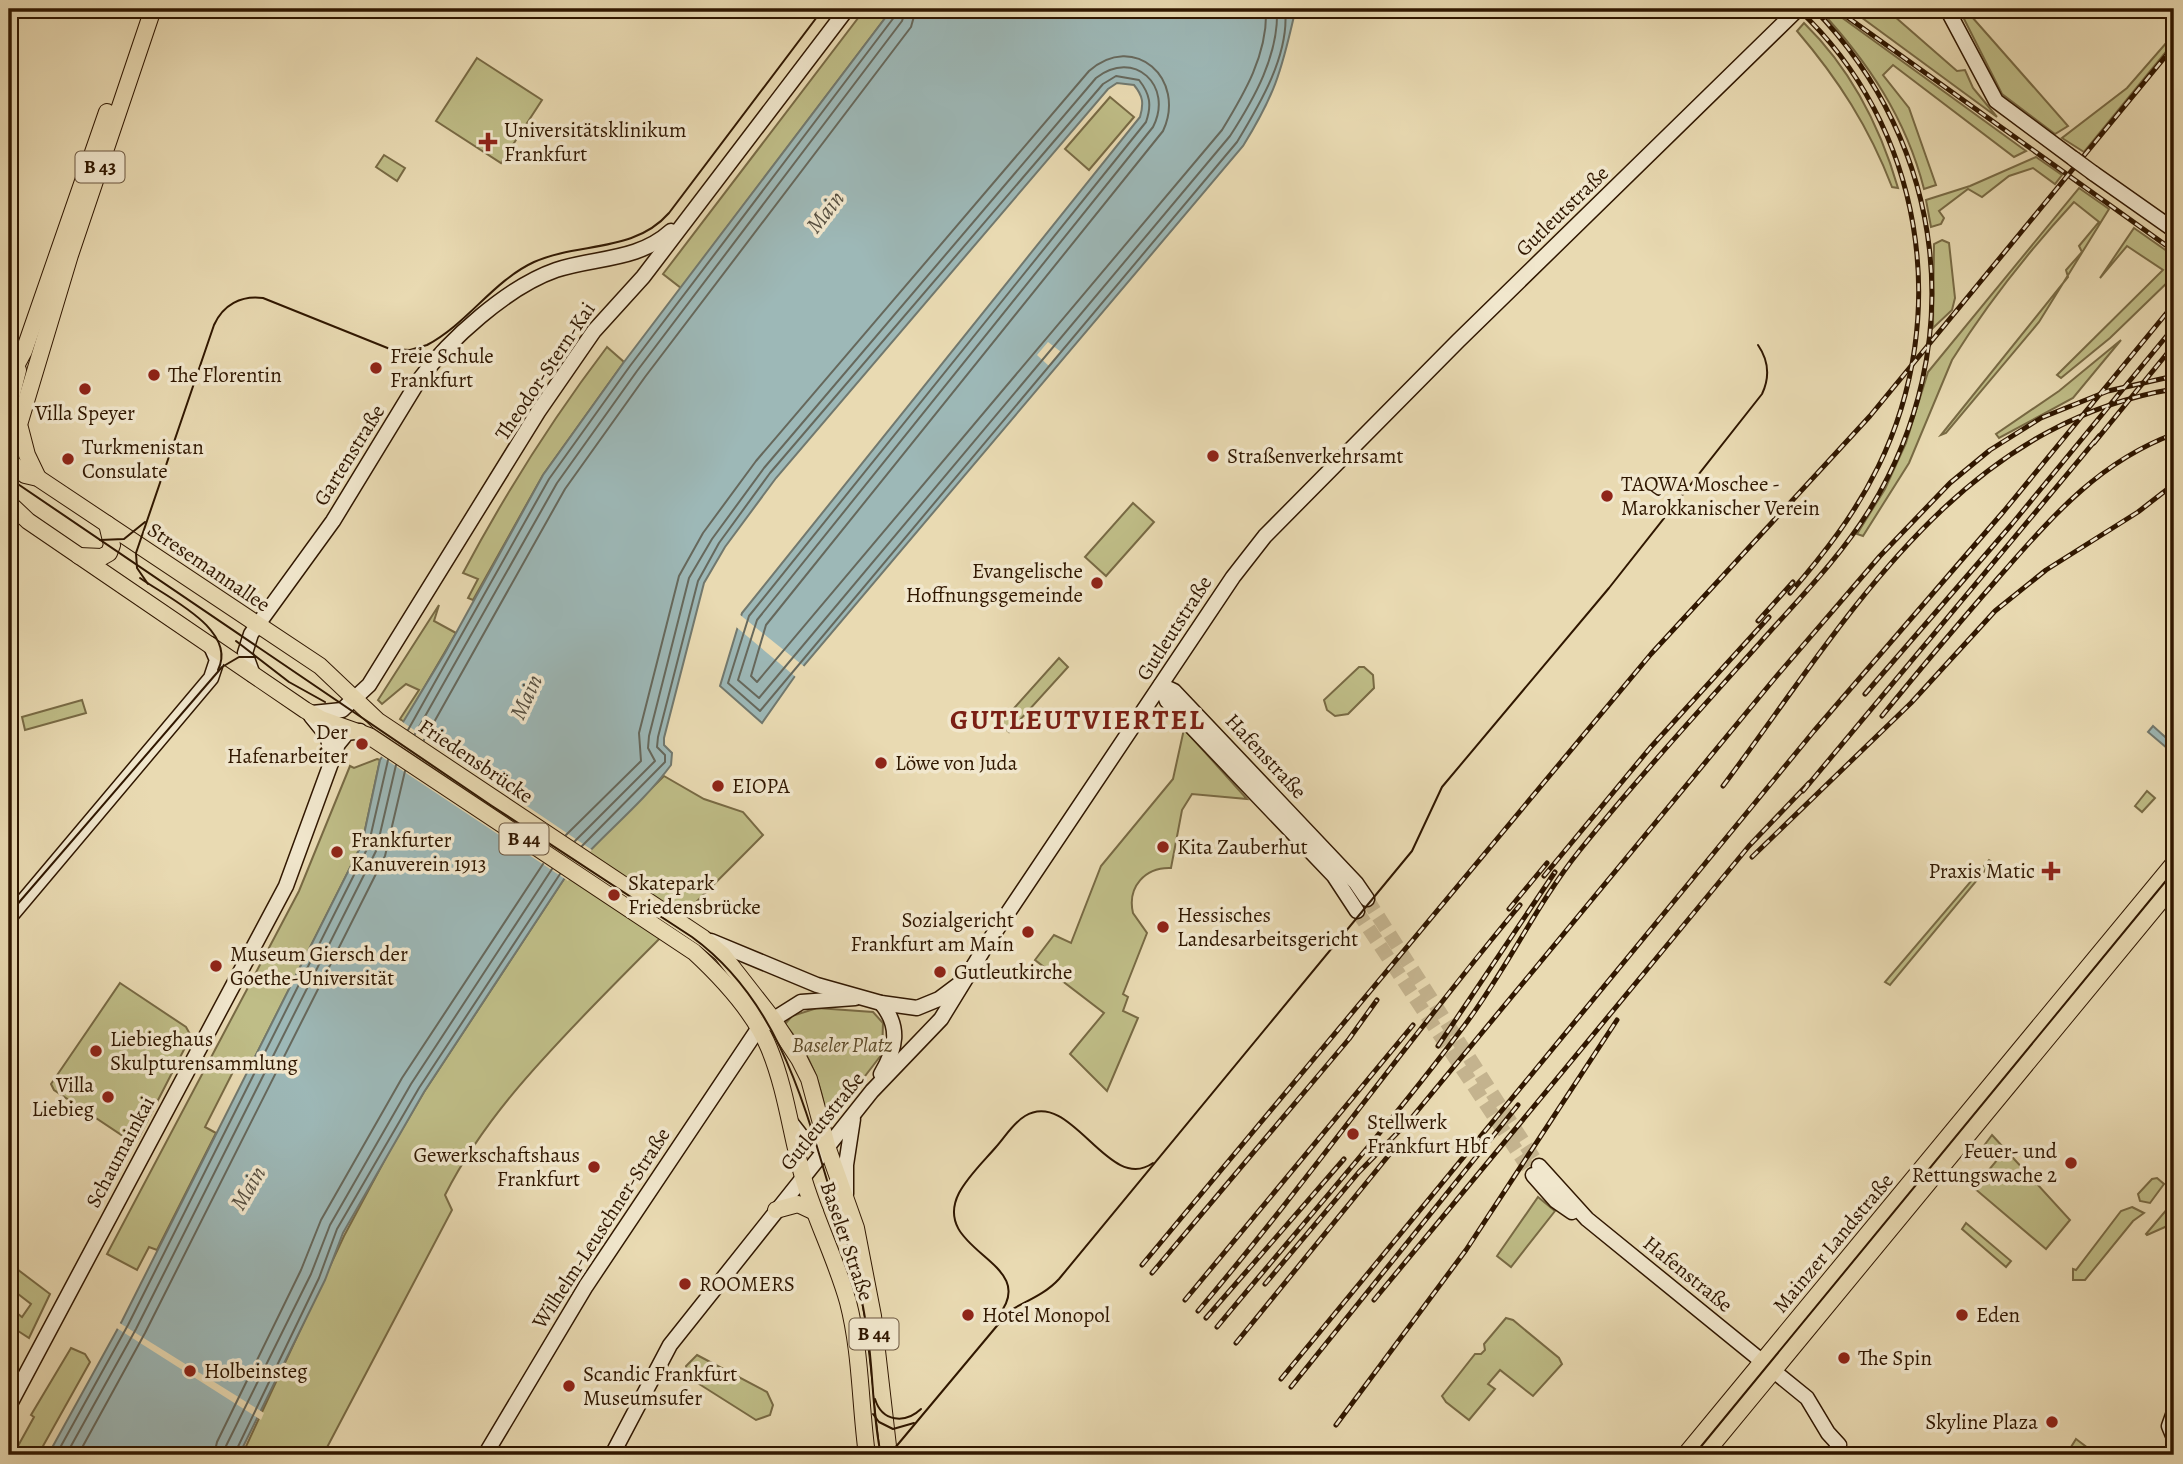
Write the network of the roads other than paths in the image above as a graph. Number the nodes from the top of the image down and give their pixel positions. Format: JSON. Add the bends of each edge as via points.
{"nodes":[{"id":1,"x":142,"y":9,"type":"edge"},
{"id":2,"x":153,"y":9,"type":"edge"},
{"id":3,"x":847,"y":9,"type":"edge"},
{"id":4,"x":1798,"y":9,"type":"edge"},
{"id":5,"x":1947,"y":9,"type":"edge"},
{"id":6,"x":683,"y":222,"type":"junction"},
{"id":7,"x":2174,"y":230,"type":"edge"},
{"id":8,"x":627,"y":255,"type":"junction"},
{"id":9,"x":624,"y":295,"type":"junction"},
{"id":10,"x":24,"y":351,"type":"junction"},
{"id":11,"x":9,"y":379,"type":"edge"},
{"id":12,"x":9,"y":405,"type":"edge"},
{"id":13,"x":20,"y":422,"type":"junction"},
{"id":14,"x":9,"y":459,"type":"edge"},
{"id":15,"x":38,"y":478,"type":"junction"},
{"id":16,"x":9,"y":503,"type":"edge"},
{"id":17,"x":28,"y":521,"type":"junction"},
{"id":18,"x":107,"y":524,"type":"junction"},
{"id":19,"x":9,"y":525,"type":"edge"},
{"id":20,"x":79,"y":556,"type":"junction"},
{"id":21,"x":257,"y":624,"type":"junction"},
{"id":22,"x":209,"y":643,"type":"junction"},
{"id":23,"x":253,"y":675,"type":"junction"},
{"id":24,"x":1161,"y":685,"type":"junction"},
{"id":25,"x":355,"y":701,"type":"junction"},
{"id":26,"x":307,"y":711,"type":"junction"},
{"id":27,"x":378,"y":721,"type":"joint"},
{"id":28,"x":364,"y":733,"type":"junction"},
{"id":29,"x":331,"y":761,"type":"junction"},
{"id":30,"x":2174,"y":863,"type":"edge"},
{"id":31,"x":2174,"y":885,"type":"edge"},
{"id":32,"x":1367,"y":899,"type":"tunnel mouth"},
{"id":33,"x":1357,"y":911,"type":"tunnel mouth"},
{"id":34,"x":9,"y":918,"type":"edge"},
{"id":35,"x":690,"y":936,"type":"junction"},
{"id":36,"x":966,"y":979,"type":"junction"},
{"id":37,"x":855,"y":998,"type":"junction"},
{"id":38,"x":881,"y":1003,"type":"junction"},
{"id":39,"x":772,"y":1018,"type":"junction"},
{"id":40,"x":758,"y":1029,"type":"junction"},
{"id":41,"x":872,"y":1091,"type":"junction"},
{"id":42,"x":853,"y":1118,"type":"junction"},
{"id":43,"x":792,"y":1124,"type":"junction"},
{"id":44,"x":828,"y":1149,"type":"junction"},
{"id":45,"x":1536,"y":1171,"type":"tunnel mouth"},
{"id":46,"x":803,"y":1177,"type":"junction"},
{"id":47,"x":846,"y":1194,"type":"junction"},
{"id":48,"x":776,"y":1210,"type":"junction"},
{"id":49,"x":815,"y":1212,"type":"junction"},
{"id":50,"x":1769,"y":1366,"type":"junction"},
{"id":51,"x":9,"y":1406,"type":"edge"},
{"id":52,"x":2174,"y":1412,"type":"edge"},
{"id":53,"x":2174,"y":1438,"type":"edge"},
{"id":54,"x":1836,"y":1450,"type":"edge"},
{"id":55,"x":889,"y":1453,"type":"edge"},
{"id":56,"x":485,"y":1455,"type":"edge"},
{"id":57,"x":612,"y":1455,"type":"edge"},
{"id":58,"x":867,"y":1455,"type":"edge"},
{"id":59,"x":1685,"y":1455,"type":"edge"},
{"id":60,"x":1704,"y":1455,"type":"edge"}],
"edges":[{"from":1,"to":10,"type":"main road","number":"B 43"},
{"from":2,"to":13,"type":"main road","number":"B 43"},
{"from":3,"to":6,"type":"main road","name":"Theodor-Stern-Kai"},
{"from":4,"to":24,"type":"main road","name":"Gutleutstraße","via":[[1265,536]]},
{"from":5,"to":7,"type":"main road","bridge":true,"via":[[1989,92],[2004,109]]},
{"from":6,"to":8,"type":"main road","name":"Gartenstraße","via":[[657,242]]},
{"from":6,"to":9,"type":"main road","name":"Theodor-Stern-Kai"},
{"from":8,"to":9,"type":"main road","via":[[638,257],[643,267]]},
{"from":8,"to":21,"type":"main road","name":"Gartenstraße","via":[[563,268],[527,284],[435,360],[333,521]]},
{"from":9,"to":25,"type":"main road","name":"Theodor-Stern-Kai","via":[[538,412],[394,648]]},
{"from":10,"to":11,"type":"main road","number":"B 43"},
{"from":10,"to":12,"type":"main road","number":"B 43"},
{"from":13,"to":14,"type":"main road","number":"B 43"},
{"from":13,"to":15,"type":"main road","via":[[21,438]]},
{"from":14,"to":15,"type":"main road","name":"Stresemannallee","number":"B 44","via":[[25,475]]},
{"from":15,"to":18,"type":"main road","name":"Stresemannallee","number":"B 44"},
{"from":16,"to":17,"type":"main road","number":"B 44"},
{"from":17,"to":19,"type":"main road"},
{"from":17,"to":20,"type":"main road","number":"B 44"},
{"from":18,"to":20,"type":"main road","via":[[110,551],[102,556]]},
{"from":18,"to":21,"type":"main road","name":"Stresemannallee","number":"B 44"},
{"from":20,"to":22,"type":"main road","number":"B 44"},
{"from":21,"to":23,"type":"main road","name":"Gartenstraße","via":[[245,651]]},
{"from":21,"to":25,"type":"main road","name":"Stresemannallee","number":"B 44","via":[[327,672]]},
{"from":22,"to":23,"type":"main road","number":"B 44"},
{"from":22,"to":34,"type":"main road","via":[[217,654],[215,672]]},
{"from":23,"to":26,"type":"main road","number":"B 44"},
{"from":24,"to":32,"type":"main road","name":"Hafenstraße","via":[[1174,691]]},
{"from":24,"to":33,"type":"main road","name":"Hafenstraße","via":[[1167,701],[1334,876]]},
{"from":24,"to":36,"type":"main road","name":"Gutleutstraße"},
{"from":25,"to":26,"type":"main road","via":[[337,712]]},
{"from":25,"to":27,"type":"main road","name":"Stresemannallee","number":"B 44"},
{"from":26,"to":28,"type":"main road","number":"B 44"},
{"from":26,"to":29,"type":"main road","name":"Schaumainkai","via":[[329,739]]},
{"from":27,"to":35,"type":"main road","name":"Friedensbrücke","number":"B 44"},
{"from":28,"to":29,"type":"main road","name":"Schaumainkai","via":[[344,736]]},
{"from":28,"to":35,"type":"main road","name":"Friedensbrücke","number":"B 44"},
{"from":29,"to":51,"type":"main road","name":"Schaumainkai","via":[[286,886]]},
{"from":30,"to":50,"type":"main road","name":"Mainzer Landstraße"},
{"from":31,"to":50,"type":"main road","name":"Mainzer Landstraße"},
{"from":35,"to":37,"type":"main road"},
{"from":35,"to":39,"type":"main road","number":"B 44","via":[[722,954]]},
{"from":35,"to":40,"type":"main road","number":"B 44"},
{"from":36,"to":38,"type":"main road","via":[[939,999],[917,1007]]},
{"from":36,"to":41,"type":"main road","name":"Gutleutstraße","via":[[942,1019]]},
{"from":37,"to":38,"type":"main road"},
{"from":37,"to":39,"type":"main road","via":[[813,999]]},
{"from":38,"to":41,"type":"main road","via":[[890,1014],[895,1040]]},
{"from":39,"to":40,"type":"main road"},
{"from":39,"to":44,"type":"main road","number":"B 44","via":[[809,1079]]},
{"from":40,"to":43,"type":"main road","number":"B 44","via":[[770,1049]]},
{"from":40,"to":56,"type":"main road","name":"Wilhelm-Leuschner-Straße","via":[[586,1286]]},
{"from":41,"to":42,"type":"main road","name":"Gutleutstraße"},
{"from":42,"to":44,"type":"main road","name":"Gutleutstraße"},
{"from":42,"to":47,"type":"main road"},
{"from":43,"to":44,"type":"main road","via":[[806,1142]]},
{"from":43,"to":46,"type":"main road","name":"Baseler Straße","number":"B 44"},
{"from":44,"to":46,"type":"main road","name":"Gutleutstraße"},
{"from":44,"to":47,"type":"main road","name":"Baseler Straße","number":"B 44"},
{"from":45,"to":50,"type":"main road","name":"Hafenstraße","via":[[1556,1201],[1587,1219]]},
{"from":46,"to":48,"type":"main road","name":"Gutleutstraße"},
{"from":46,"to":49,"type":"main road","name":"Baseler Straße","number":"B 44"},
{"from":47,"to":55,"type":"main road","name":"Baseler Straße","number":"B 44","via":[[873,1315]]},
{"from":48,"to":49,"type":"main road","via":[[798,1204]]},
{"from":48,"to":57,"type":"main road","name":"Gutleutstraße","via":[[657,1364]]},
{"from":49,"to":58,"type":"main road","name":"Baseler Straße","number":"B 44","via":[[852,1321]]},
{"from":50,"to":54,"type":"main road","name":"Hafenstraße","via":[[1807,1398]]},
{"from":50,"to":59,"type":"main road","name":"Mainzer Landstraße"},
{"from":50,"to":60,"type":"main road","name":"Mainzer Landstraße"},
{"from":52,"to":53,"type":"main road","via":[[2169,1426]]}]}
